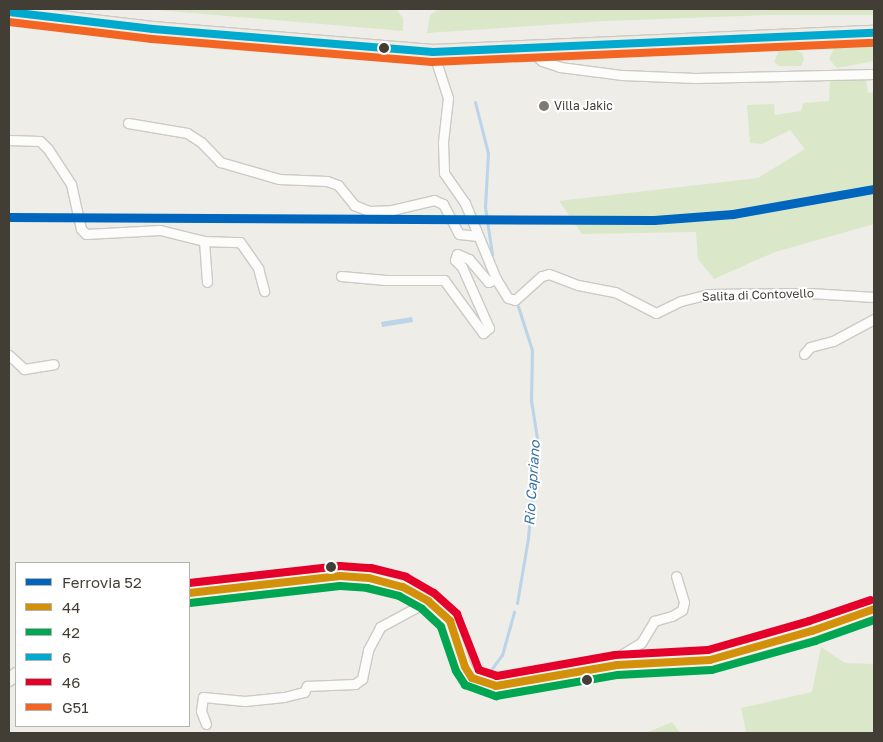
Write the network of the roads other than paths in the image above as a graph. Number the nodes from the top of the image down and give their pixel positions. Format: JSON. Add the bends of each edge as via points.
{"nodes":[{"id":1,"x":9,"y":12,"type":"edge"},
{"id":2,"x":874,"y":33,"type":"edge"},
{"id":3,"x":527,"y":48,"type":"junction"},
{"id":4,"x":433,"y":52,"type":"junction"},
{"id":5,"x":874,"y":74,"type":"edge"},
{"id":6,"x":128,"y":123,"type":"dead end"},
{"id":7,"x":9,"y":140,"type":"edge"},
{"id":8,"x":478,"y":236,"type":"junction"},
{"id":9,"x":204,"y":241,"type":"junction"},
{"id":10,"x":341,"y":276,"type":"dead end"},
{"id":11,"x":496,"y":279,"type":"junction"},
{"id":12,"x":207,"y":282,"type":"dead end"},
{"id":13,"x":264,"y":291,"type":"dead end"},
{"id":14,"x":874,"y":297,"type":"edge"},
{"id":15,"x":874,"y":319,"type":"edge"},
{"id":16,"x":9,"y":354,"type":"edge"},
{"id":17,"x":804,"y":354,"type":"dead end"},
{"id":18,"x":54,"y":364,"type":"dead end"},
{"id":19,"x":676,"y":576,"type":"dead end"},
{"id":20,"x":190,"y":593,"type":"edge"},
{"id":21,"x":428,"y":601,"type":"junction"},
{"id":22,"x":874,"y":609,"type":"edge"},
{"id":23,"x":617,"y":665,"type":"junction"},
{"id":24,"x":206,"y":724,"type":"dead end"}],
"edges":[{"from":1,"to":4,"type":"main road","via":[[153,29]]},
{"from":2,"to":3,"type":"main road"},
{"from":3,"to":4,"type":"main road"},
{"from":3,"to":5,"type":"street","via":[[542,61],[560,67],[622,75],[696,78]]},
{"from":4,"to":8,"type":"street","name":"Salita di Contovello","via":[[448,98],[443,142],[444,173],[465,203]]},
{"from":6,"to":8,"type":"street","via":[[187,133],[220,162],[279,179],[338,184],[354,205],[369,211],[392,210],[434,200],[443,204],[459,234]]},
{"from":7,"to":9,"type":"street","via":[[40,141],[48,149],[71,184],[81,229],[86,234],[160,230]]},
{"from":8,"to":11,"type":"street","name":"Salita di Contovello"},
{"from":9,"to":12,"type":"street"},
{"from":9,"to":13,"type":"street","via":[[240,242],[258,268]]},
{"from":10,"to":11,"type":"street","via":[[379,280],[444,280],[483,333],[489,328],[456,260],[457,254],[469,259],[488,282]]},
{"from":11,"to":14,"type":"street","name":"Salita di Contovello","via":[[508,298],[515,300],[542,276],[549,274],[578,285],[616,292],[656,313],[681,300],[709,294],[810,293]]},
{"from":15,"to":17,"type":"street","via":[[833,341],[810,347]]},
{"from":16,"to":18,"type":"street","via":[[24,369]]},
{"from":19,"to":23,"type":"street","via":[[684,602],[682,610],[654,621],[641,643],[618,656]]},
{"from":20,"to":21,"type":"main road","via":[[353,576],[403,588]]},
{"from":21,"to":23,"type":"main road","via":[[450,621],[458,636],[465,667],[479,683],[507,686]]},
{"from":21,"to":24,"type":"street","via":[[380,627],[368,650],[362,680],[355,684],[307,686],[304,692],[284,697],[245,701],[203,698],[201,711]]},
{"from":22,"to":23,"type":"main road","via":[[730,656]]}]}
